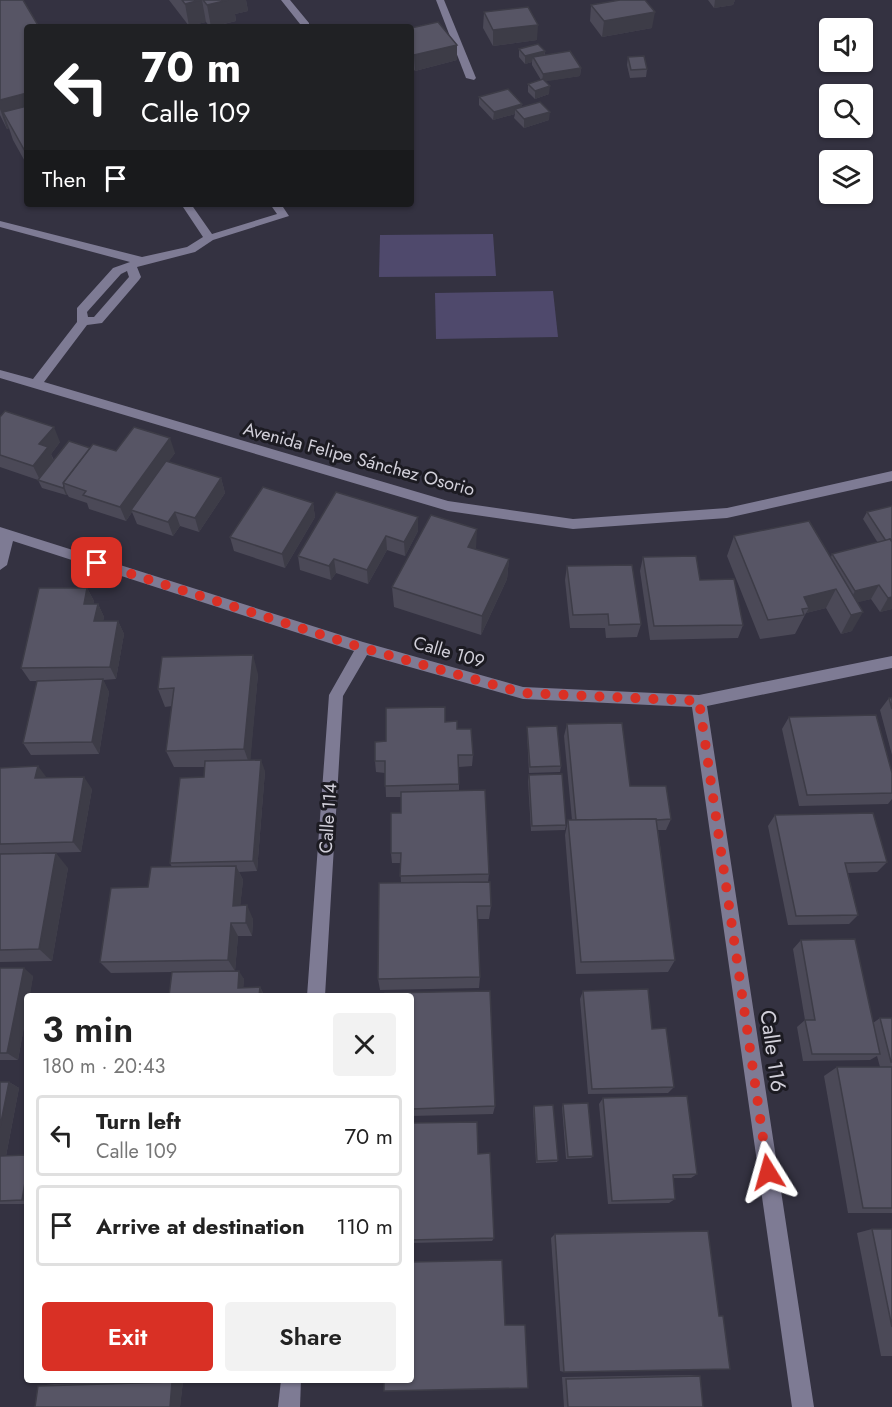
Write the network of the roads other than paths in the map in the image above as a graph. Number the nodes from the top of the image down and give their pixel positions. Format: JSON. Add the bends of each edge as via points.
{"nodes":[{"id":1,"x":285,"y":0,"type":"edge"},
{"id":2,"x":440,"y":0,"type":"edge"},
{"id":3,"x":305,"y":24,"type":"edge"},
{"id":4,"x":471,"y":78,"type":"dead end"},
{"id":5,"x":188,"y":207,"type":"edge"},
{"id":6,"x":277,"y":207,"type":"edge"},
{"id":7,"x":0,"y":213,"type":"edge"},
{"id":8,"x":3,"y":224,"type":"edge"},
{"id":9,"x":209,"y":238,"type":"junction"},
{"id":10,"x":142,"y":261,"type":"junction"},
{"id":11,"x":131,"y":267,"type":"junction"},
{"id":12,"x":83,"y":322,"type":"junction"},
{"id":13,"x":0,"y":375,"type":"edge"},
{"id":14,"x":35,"y":385,"type":"junction"},
{"id":15,"x":892,"y":476,"type":"edge"},
{"id":16,"x":4,"y":533,"type":"edge"},
{"id":17,"x":0,"y":565,"type":"edge"},
{"id":18,"x":363,"y":648,"type":"junction"},
{"id":19,"x":892,"y":662,"type":"edge"},
{"id":20,"x":699,"y":701,"type":"junction"},
{"id":21,"x":316,"y":993,"type":"edge"},
{"id":22,"x":291,"y":1383,"type":"edge"},
{"id":23,"x":289,"y":1407,"type":"edge"},
{"id":24,"x":803,"y":1407,"type":"edge"}],
"edges":[{"from":1,"to":3,"type":"street"},
{"from":2,"to":4,"type":"street"},
{"from":5,"to":9,"type":"street"},
{"from":6,"to":9,"type":"street","via":[[284,216]]},
{"from":7,"to":8,"type":"street"},
{"from":8,"to":10,"type":"street"},
{"from":9,"to":10,"type":"street","via":[[191,249]]},
{"from":10,"to":11,"type":"street"},
{"from":11,"to":12,"type":"street","via":[[117,272],[81,311]]},
{"from":11,"to":12,"type":"street","via":[[135,277],[98,320]]},
{"from":12,"to":14,"type":"street"},
{"from":13,"to":14,"type":"street","name":"Avenida Felipe Sánchez Osorio"},
{"from":14,"to":15,"type":"street","name":"Avenida Felipe Sánchez Osorio","via":[[448,506],[573,524],[728,513]]},
{"from":16,"to":17,"type":"street"},
{"from":16,"to":18,"type":"street","name":"Calle 109"},
{"from":18,"to":20,"type":"street","name":"Calle 109","via":[[523,693]]},
{"from":18,"to":21,"type":"street","name":"Calle 114","via":[[336,694]]},
{"from":19,"to":20,"type":"street","name":"Calle 109"},
{"from":20,"to":24,"type":"street","name":"Calle 116"},
{"from":22,"to":23,"type":"street"}]}
